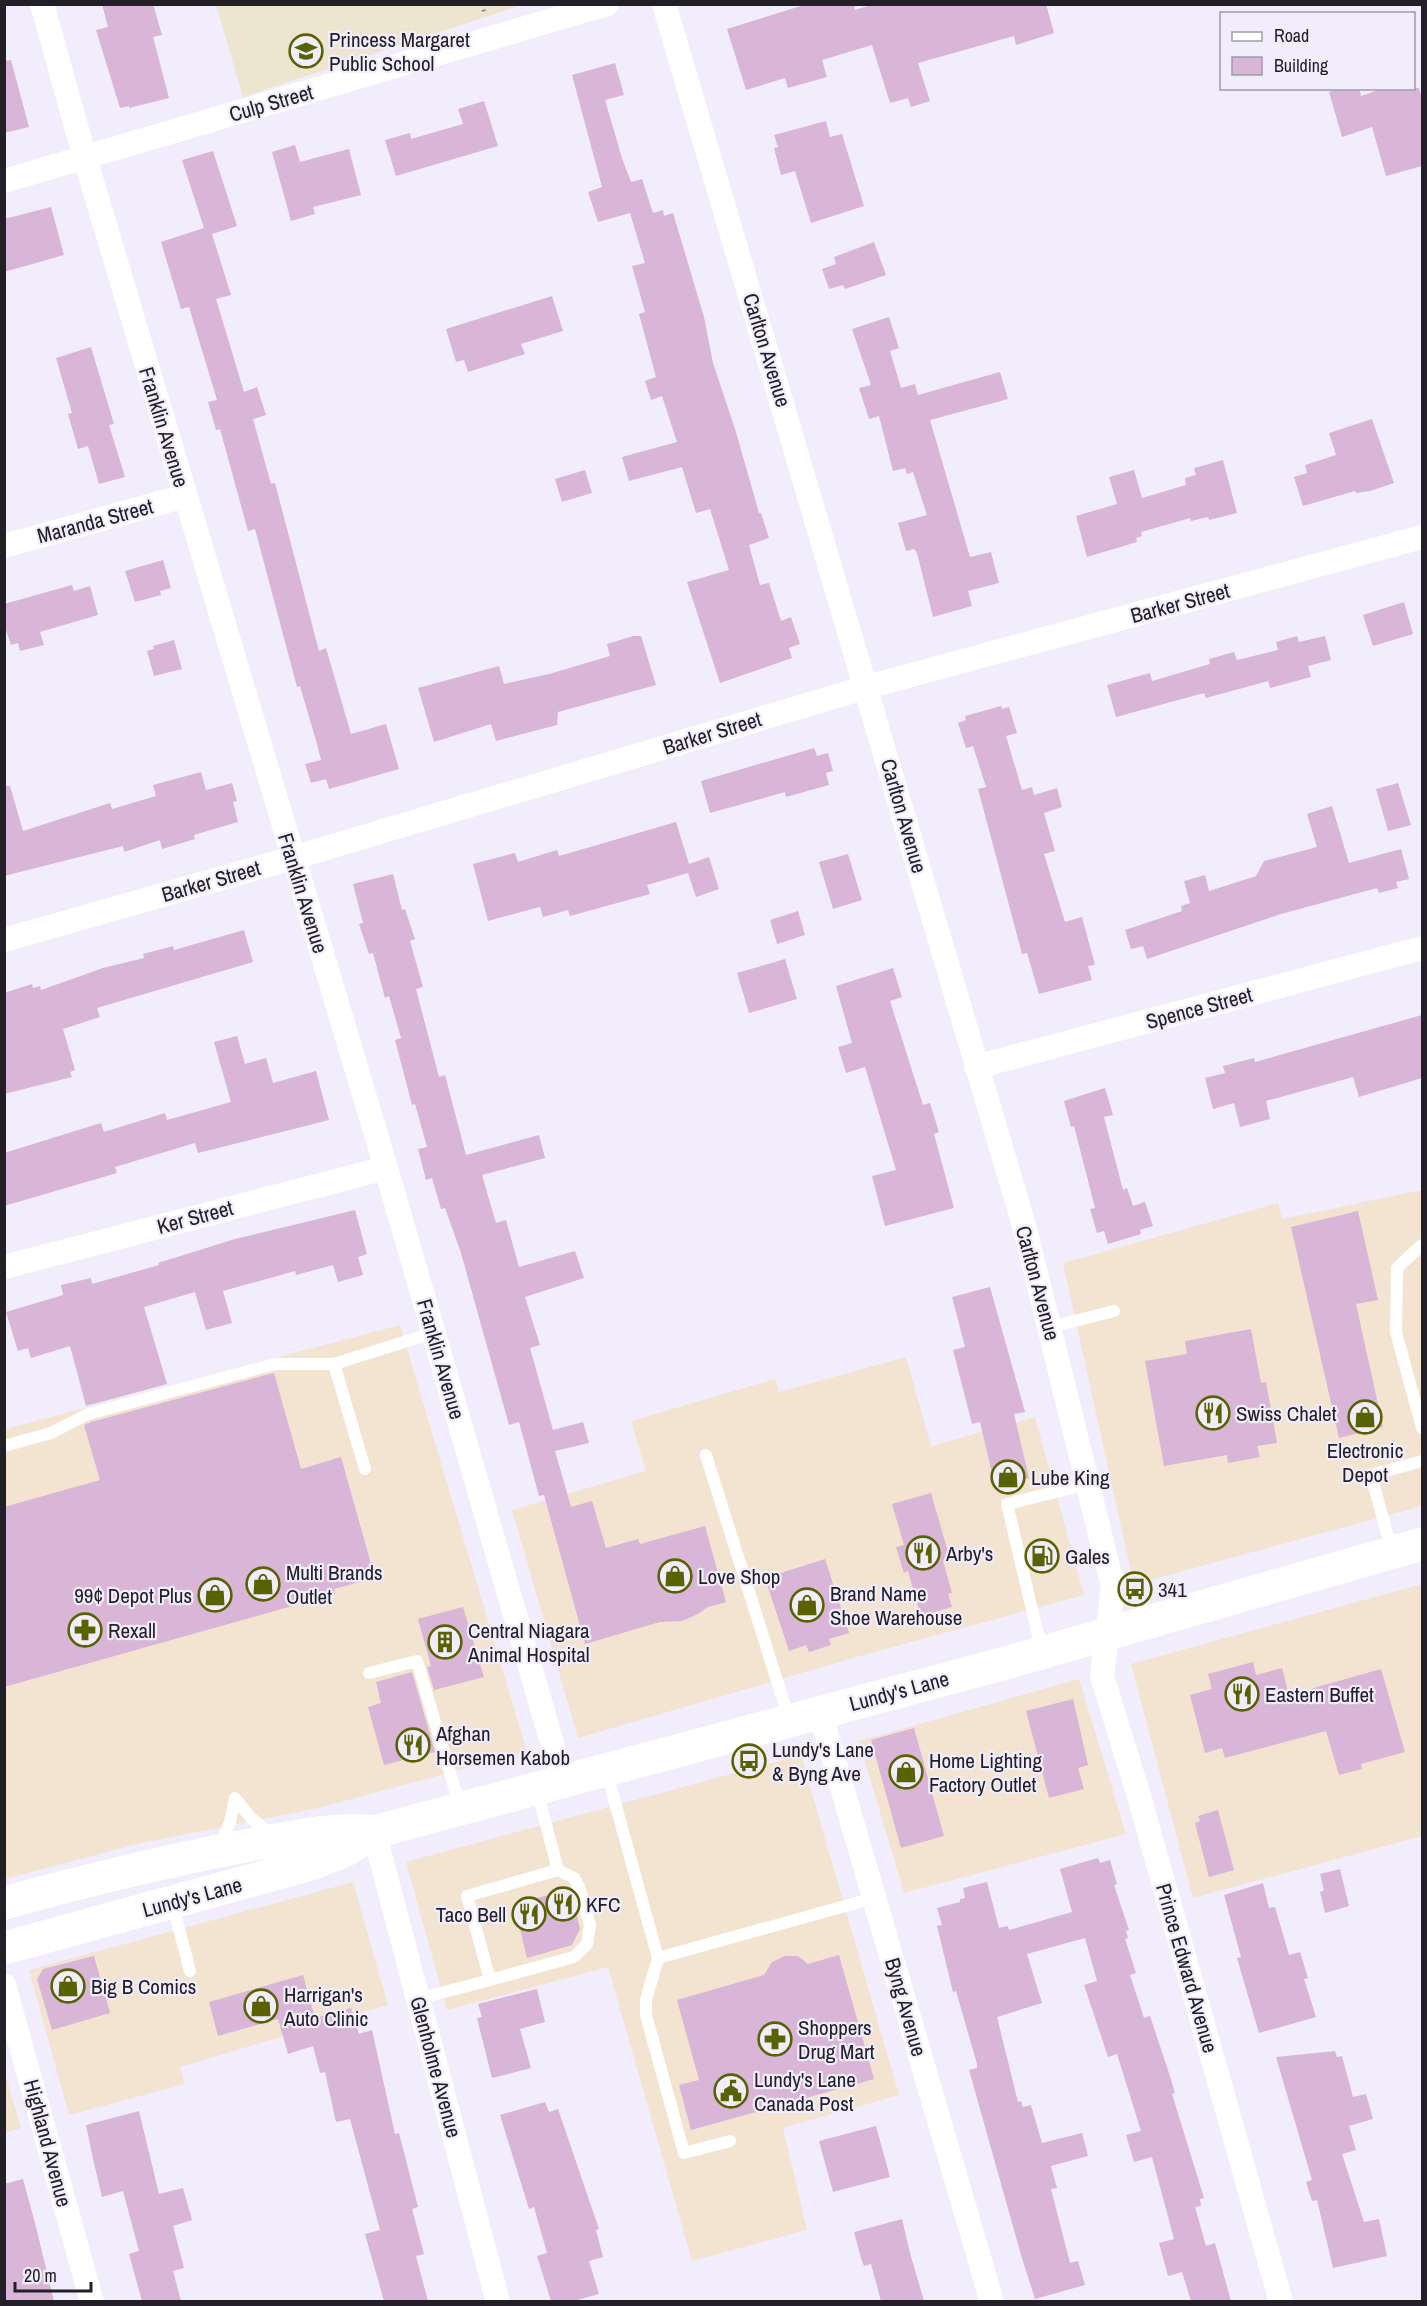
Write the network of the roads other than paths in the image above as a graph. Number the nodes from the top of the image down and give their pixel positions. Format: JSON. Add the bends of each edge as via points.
{"nodes":[{"id":1,"x":42,"y":4,"type":"edge"},
{"id":2,"x":607,"y":4,"type":"edge"},
{"id":3,"x":664,"y":4,"type":"edge"},
{"id":4,"x":85,"y":158,"type":"junction"},
{"id":5,"x":4,"y":181,"type":"edge"},
{"id":6,"x":185,"y":496,"type":"junction"},
{"id":7,"x":1422,"y":537,"type":"edge"},
{"id":8,"x":4,"y":546,"type":"edge"},
{"id":9,"x":867,"y":687,"type":"junction"},
{"id":10,"x":293,"y":858,"type":"junction"},
{"id":11,"x":4,"y":940,"type":"edge"},
{"id":12,"x":1422,"y":948,"type":"edge"},
{"id":13,"x":976,"y":1067,"type":"junction"},
{"id":14,"x":386,"y":1168,"type":"junction"},
{"id":15,"x":1422,"y":1245,"type":"edge"},
{"id":16,"x":4,"y":1267,"type":"edge"},
{"id":17,"x":1114,"y":1311,"type":"dead end"},
{"id":18,"x":1051,"y":1327,"type":"junction"},
{"id":19,"x":433,"y":1333,"type":"junction"},
{"id":20,"x":334,"y":1364,"type":"junction"},
{"id":21,"x":1422,"y":1428,"type":"edge"},
{"id":22,"x":4,"y":1446,"type":"edge"},
{"id":23,"x":706,"y":1455,"type":"dead end"},
{"id":24,"x":1422,"y":1461,"type":"edge"},
{"id":25,"x":365,"y":1469,"type":"dead end"},
{"id":26,"x":1088,"y":1484,"type":"junction"},
{"id":27,"x":1407,"y":1548,"type":"edge"},
{"id":28,"x":1108,"y":1633,"type":"junction"},
{"id":29,"x":1042,"y":1652,"type":"junction"},
{"id":30,"x":369,"y":1673,"type":"dead end"},
{"id":31,"x":805,"y":1716,"type":"junction"},
{"id":32,"x":606,"y":1770,"type":"junction"},
{"id":33,"x":550,"y":1785,"type":"junction"},
{"id":34,"x":461,"y":1809,"type":"junction"},
{"id":35,"x":374,"y":1832,"type":"junction"},
{"id":36,"x":279,"y":1840,"type":"junction"},
{"id":37,"x":217,"y":1852,"type":"junction"},
{"id":38,"x":558,"y":1870,"type":"junction"},
{"id":39,"x":873,"y":1898,"type":"junction"},
{"id":40,"x":172,"y":1902,"type":"junction"},
{"id":41,"x":4,"y":1903,"type":"edge"},
{"id":42,"x":4,"y":1948,"type":"edge"},
{"id":43,"x":658,"y":1958,"type":"junction"},
{"id":44,"x":190,"y":1971,"type":"dead end"},
{"id":45,"x":490,"y":1980,"type":"junction"},
{"id":46,"x":4,"y":1985,"type":"edge"},
{"id":47,"x":418,"y":1999,"type":"junction"},
{"id":48,"x":730,"y":2141,"type":"dead end"},
{"id":49,"x":92,"y":2301,"type":"edge"},
{"id":50,"x":498,"y":2301,"type":"edge"},
{"id":51,"x":992,"y":2301,"type":"edge"},
{"id":52,"x":1281,"y":2301,"type":"edge"}],
"edges":[{"from":1,"to":4,"type":"street","name":"Franklin Avenue"},
{"from":2,"to":4,"type":"street","name":"Culp Street"},
{"from":3,"to":9,"type":"street","name":"Carlton Avenue"},
{"from":4,"to":5,"type":"street","name":"Culp Street"},
{"from":4,"to":6,"type":"street","name":"Franklin Avenue"},
{"from":6,"to":8,"type":"street","name":"Maranda Street"},
{"from":6,"to":10,"type":"street","name":"Franklin Avenue"},
{"from":7,"to":9,"type":"street","name":"Barker Street"},
{"from":9,"to":10,"type":"street","name":"Barker Street"},
{"from":9,"to":13,"type":"street","name":"Carlton Avenue"},
{"from":10,"to":11,"type":"street","name":"Barker Street"},
{"from":10,"to":14,"type":"street","name":"Franklin Avenue"},
{"from":12,"to":13,"type":"street","name":"Spence Street"},
{"from":13,"to":18,"type":"street","name":"Carlton Avenue"},
{"from":14,"to":16,"type":"street","name":"Ker Street"},
{"from":14,"to":19,"type":"street","name":"Franklin Avenue"},
{"from":15,"to":21,"type":"lane","via":[[1397,1268],[1396,1332]]},
{"from":17,"to":18,"type":"lane"},
{"from":18,"to":26,"type":"street","name":"Carlton Avenue"},
{"from":19,"to":20,"type":"lane"},
{"from":19,"to":33,"type":"street","name":"Franklin Avenue"},
{"from":20,"to":22,"type":"lane","via":[[275,1364],[88,1414],[51,1433]]},
{"from":20,"to":25,"type":"lane"},
{"from":23,"to":31,"type":"lane"},
{"from":24,"to":27,"type":"lane","via":[[1371,1475]]},
{"from":26,"to":28,"type":"street","name":"Carlton Avenue","via":[[1113,1587]]},
{"from":26,"to":29,"type":"lane","via":[[1007,1504]]},
{"from":27,"to":28,"type":"main road","name":"Lundy's Lane"},
{"from":28,"to":29,"type":"main road","name":"Lundy's Lane"},
{"from":28,"to":52,"type":"street","name":"Prince Edward Avenue","via":[[1102,1676]]},
{"from":29,"to":31,"type":"main road","name":"Lundy's Lane"},
{"from":30,"to":34,"type":"lane","via":[[417,1661]]},
{"from":31,"to":32,"type":"main road","name":"Lundy's Lane"},
{"from":31,"to":39,"type":"street","name":"Byng Avenue"},
{"from":32,"to":33,"type":"main road","name":"Lundy's Lane"},
{"from":32,"to":43,"type":"lane"},
{"from":33,"to":34,"type":"main road","name":"Lundy's Lane"},
{"from":33,"to":38,"type":"lane"},
{"from":34,"to":35,"type":"main road","name":"Lundy's Lane"},
{"from":35,"to":36,"type":"main road","name":"Lundy's Lane","via":[[340,1830]]},
{"from":35,"to":40,"type":"main road","name":"Lundy's Lane","via":[[344,1851],[311,1864]]},
{"from":35,"to":47,"type":"street","name":"Glenholme Avenue"},
{"from":36,"to":37,"type":"main road","name":"Lundy's Lane"},
{"from":36,"to":37,"type":"lane","via":[[251,1818],[235,1798],[231,1822]]},
{"from":37,"to":41,"type":"main road","name":"Lundy's Lane","via":[[103,1876]]},
{"from":38,"to":45,"type":"lane","via":[[467,1896]]},
{"from":38,"to":45,"type":"lane","via":[[574,1878],[579,1887],[590,1925],[587,1944],[574,1957]]},
{"from":39,"to":43,"type":"lane"},
{"from":39,"to":51,"type":"street","name":"Byng Avenue"},
{"from":40,"to":42,"type":"main road","name":"Lundy's Lane"},
{"from":40,"to":44,"type":"lane"},
{"from":43,"to":48,"type":"lane","via":[[646,2000],[646,2015],[684,2152]]},
{"from":45,"to":47,"type":"lane"},
{"from":46,"to":49,"type":"street","name":"Highland Avenue"},
{"from":47,"to":50,"type":"street","name":"Glenholme Avenue"}]}
